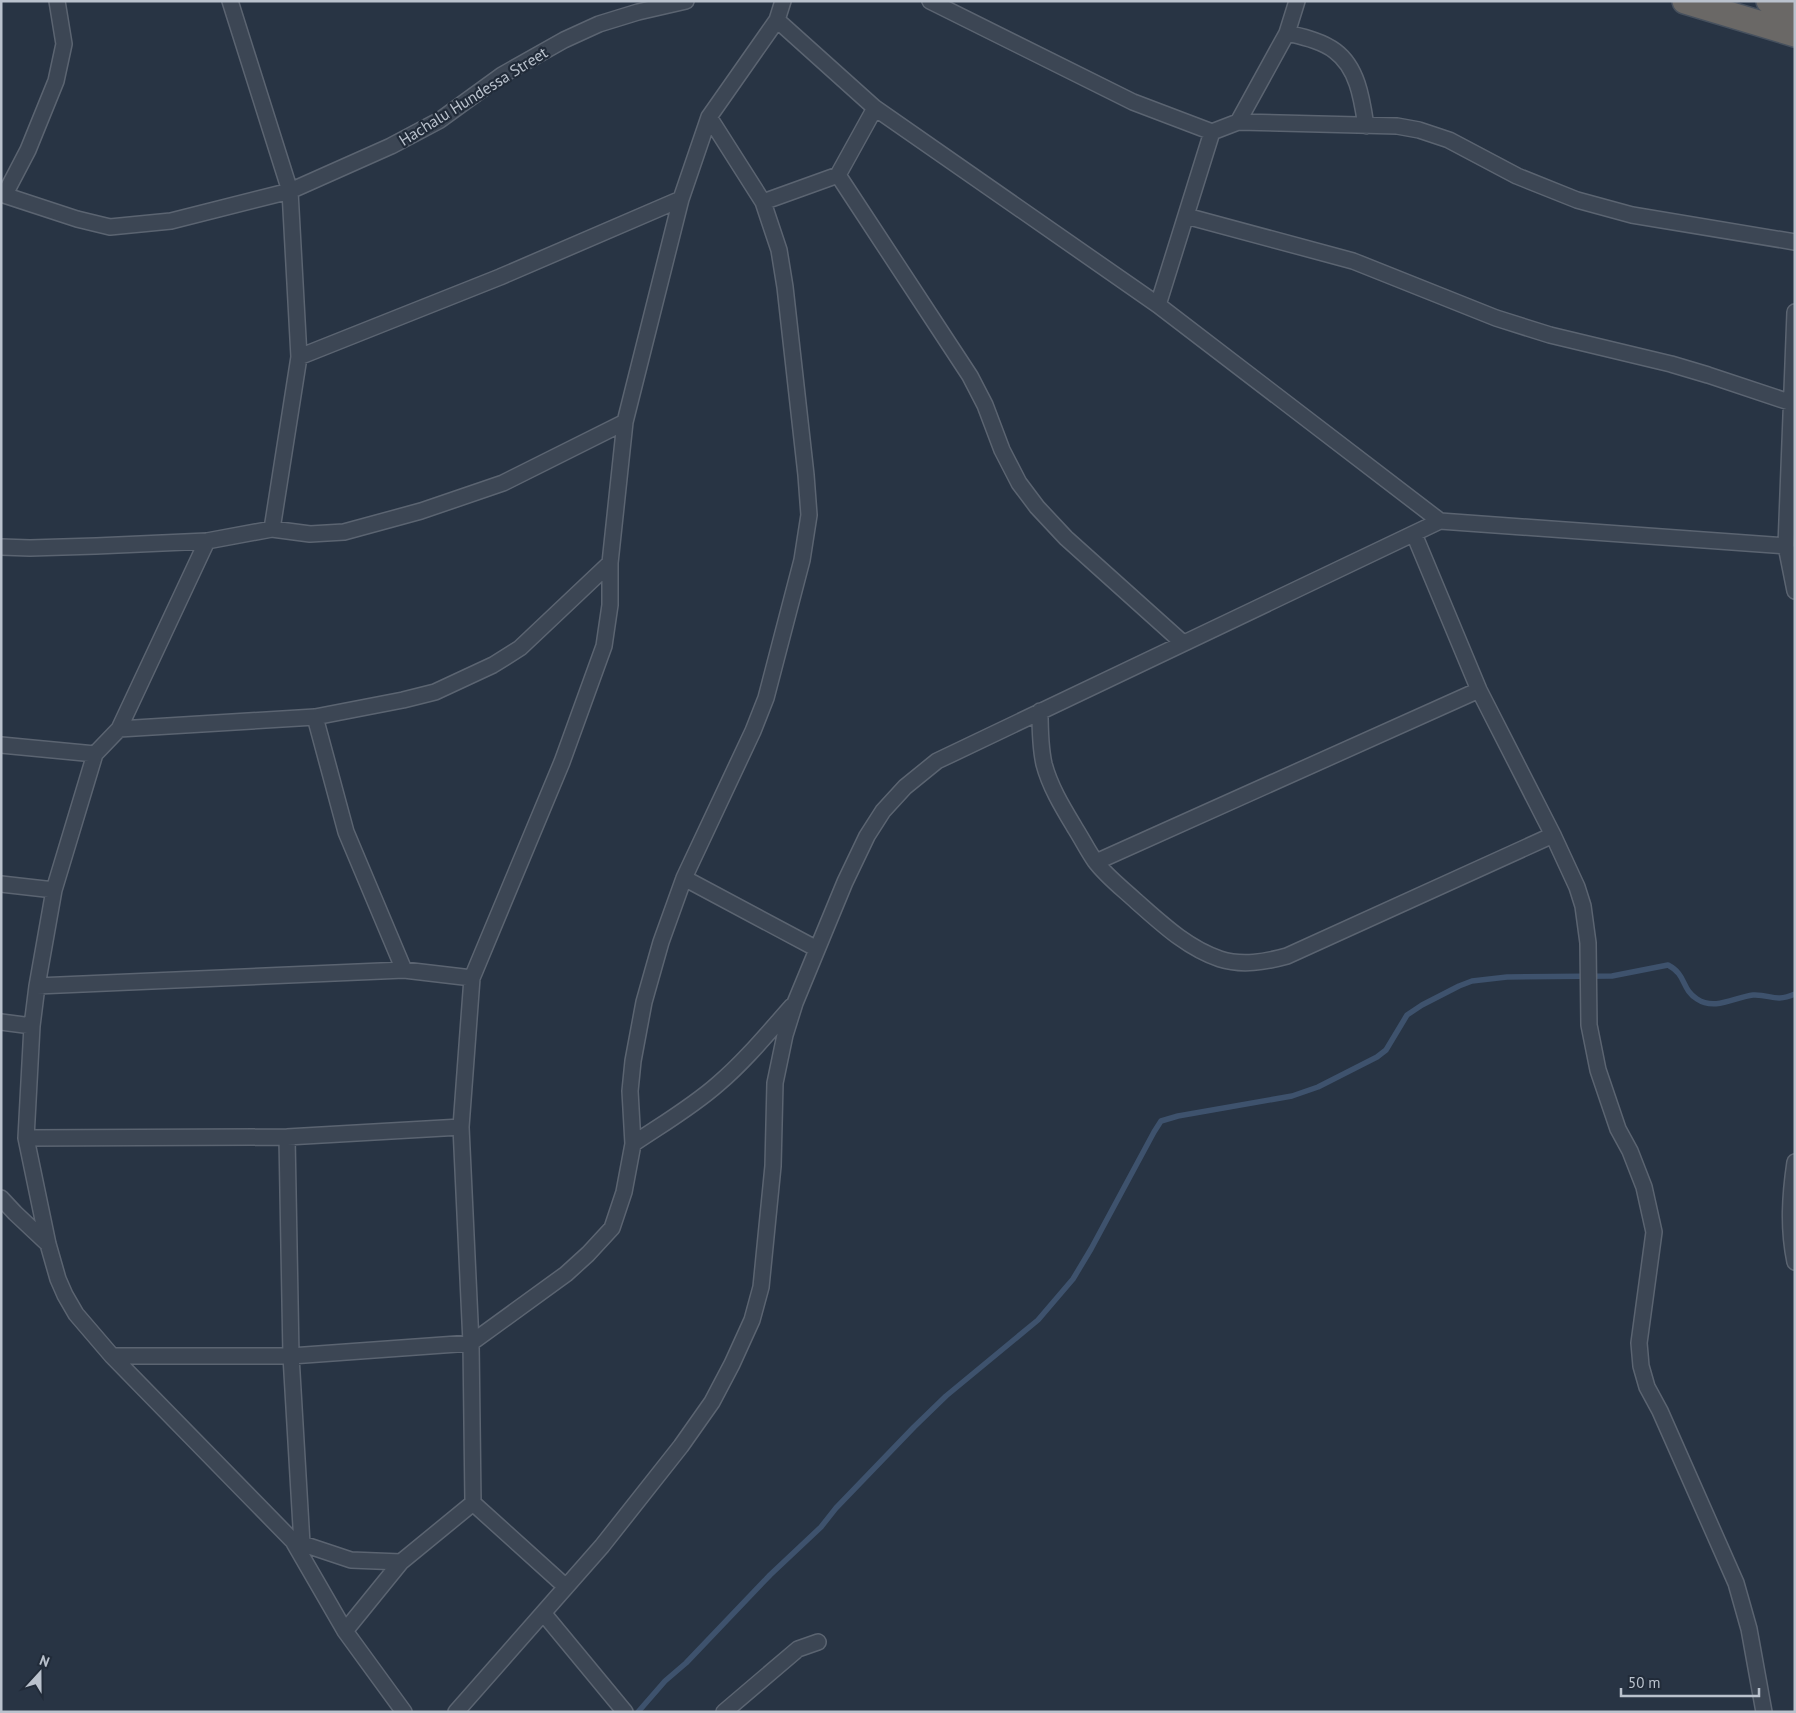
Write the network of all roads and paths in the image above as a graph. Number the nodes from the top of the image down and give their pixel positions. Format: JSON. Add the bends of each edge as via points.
{"nodes":[{"id":1,"x":57,"y":1,"type":"edge"},
{"id":2,"x":230,"y":1,"type":"edge"},
{"id":3,"x":686,"y":1,"type":"edge"},
{"id":4,"x":783,"y":1,"type":"edge"},
{"id":5,"x":930,"y":1,"type":"edge"},
{"id":6,"x":1297,"y":1,"type":"edge"},
{"id":7,"x":1685,"y":1,"type":"edge"},
{"id":8,"x":1768,"y":1,"type":"edge"},
{"id":9,"x":1793,"y":6,"type":"edge"},
{"id":10,"x":777,"y":20,"type":"junction"},
{"id":11,"x":1287,"y":33,"type":"junction"},
{"id":12,"x":1795,"y":34,"type":"edge"},
{"id":13,"x":875,"y":108,"type":"junction"},
{"id":14,"x":709,"y":118,"type":"junction"},
{"id":15,"x":1238,"y":122,"type":"junction"},
{"id":16,"x":1366,"y":126,"type":"junction"},
{"id":17,"x":1212,"y":132,"type":"junction"},
{"id":18,"x":838,"y":175,"type":"junction"},
{"id":19,"x":290,"y":191,"type":"junction"},
{"id":20,"x":3,"y":194,"type":"edge"},
{"id":21,"x":681,"y":199,"type":"junction"},
{"id":22,"x":763,"y":202,"type":"junction"},
{"id":23,"x":1186,"y":216,"type":"junction"},
{"id":24,"x":1795,"y":242,"type":"edge"},
{"id":25,"x":1158,"y":305,"type":"junction"},
{"id":26,"x":1795,"y":312,"type":"edge"},
{"id":27,"x":299,"y":357,"type":"junction"},
{"id":28,"x":1793,"y":403,"type":"edge"},
{"id":29,"x":625,"y":422,"type":"junction"},
{"id":30,"x":1440,"y":522,"type":"junction"},
{"id":31,"x":272,"y":529,"type":"junction"},
{"id":32,"x":1414,"y":534,"type":"junction"},
{"id":33,"x":207,"y":541,"type":"junction"},
{"id":34,"x":1786,"y":546,"type":"junction"},
{"id":35,"x":1,"y":547,"type":"edge"},
{"id":36,"x":610,"y":563,"type":"junction"},
{"id":37,"x":1795,"y":591,"type":"edge"},
{"id":38,"x":1183,"y":643,"type":"junction"},
{"id":39,"x":1479,"y":690,"type":"junction"},
{"id":40,"x":1040,"y":711,"type":"junction"},
{"id":41,"x":315,"y":717,"type":"junction"},
{"id":42,"x":119,"y":729,"type":"junction"},
{"id":43,"x":1,"y":745,"type":"edge"},
{"id":44,"x":95,"y":754,"type":"junction"},
{"id":45,"x":1553,"y":835,"type":"junction"},
{"id":46,"x":1096,"y":862,"type":"junction"},
{"id":47,"x":684,"y":878,"type":"junction"},
{"id":48,"x":1,"y":884,"type":"edge"},
{"id":49,"x":54,"y":890,"type":"junction"},
{"id":50,"x":817,"y":949,"type":"junction"},
{"id":51,"x":404,"y":970,"type":"junction"},
{"id":52,"x":472,"y":978,"type":"junction"},
{"id":53,"x":36,"y":986,"type":"junction"},
{"id":54,"x":795,"y":1003,"type":"junction"},
{"id":55,"x":1,"y":1022,"type":"edge"},
{"id":56,"x":32,"y":1026,"type":"junction"},
{"id":57,"x":461,"y":1127,"type":"junction"},
{"id":58,"x":287,"y":1137,"type":"junction"},
{"id":59,"x":26,"y":1138,"type":"junction"},
{"id":60,"x":633,"y":1144,"type":"junction"},
{"id":61,"x":1795,"y":1162,"type":"edge"},
{"id":62,"x":1,"y":1198,"type":"edge"},
{"id":63,"x":48,"y":1244,"type":"junction"},
{"id":64,"x":1795,"y":1262,"type":"edge"},
{"id":65,"x":471,"y":1343,"type":"junction"},
{"id":66,"x":112,"y":1356,"type":"junction"},
{"id":67,"x":291,"y":1356,"type":"junction"},
{"id":68,"x":473,"y":1503,"type":"junction"},
{"id":69,"x":297,"y":1543,"type":"junction"},
{"id":70,"x":401,"y":1562,"type":"junction"},
{"id":71,"x":566,"y":1587,"type":"junction"},
{"id":72,"x":544,"y":1614,"type":"junction"},
{"id":73,"x":345,"y":1631,"type":"junction"},
{"id":74,"x":818,"y":1642,"type":"dead end"},
{"id":75,"x":404,"y":1712,"type":"edge"},
{"id":76,"x":456,"y":1712,"type":"edge"},
{"id":77,"x":625,"y":1712,"type":"edge"},
{"id":78,"x":724,"y":1712,"type":"edge"},
{"id":79,"x":1764,"y":1712,"type":"edge"}],
"edges":[{"from":1,"to":20,"type":"street","via":[[64,44],[56,81],[28,150]]},
{"from":2,"to":19,"type":"street"},
{"from":3,"to":19,"type":"street","name":"Hachalu Hundessa Street","via":[[599,24],[556,44],[509,70],[440,120],[391,146]]},
{"from":4,"to":10,"type":"street"},
{"from":5,"to":17,"type":"street","via":[[1133,102]]},
{"from":6,"to":11,"type":"street"},
{"from":7,"to":12,"type":"highway"},
{"from":8,"to":9,"type":"highway"},
{"from":10,"to":13,"type":"street"},
{"from":10,"to":14,"type":"street"},
{"from":11,"to":15,"type":"street"},
{"from":11,"to":16,"type":"street","via":[[1335,51],[1351,70],[1360,92]]},
{"from":13,"to":18,"type":"street"},
{"from":13,"to":25,"type":"street"},
{"from":14,"to":21,"type":"street"},
{"from":14,"to":22,"type":"street"},
{"from":15,"to":16,"type":"street"},
{"from":15,"to":17,"type":"street"},
{"from":16,"to":24,"type":"street","via":[[1397,126],[1449,140],[1518,176],[1578,200],[1632,215]]},
{"from":17,"to":23,"type":"street"},
{"from":18,"to":22,"type":"street"},
{"from":18,"to":38,"type":"street","via":[[970,376],[1002,450],[1037,508]]},
{"from":19,"to":20,"type":"street","name":"Hachalu Hundessa Street","via":[[171,221],[110,226],[77,219]]},
{"from":19,"to":27,"type":"street"},
{"from":21,"to":27,"type":"street","via":[[500,278]]},
{"from":21,"to":29,"type":"street"},
{"from":22,"to":47,"type":"street","via":[[779,250],[785,287],[809,515],[802,560],[766,698],[754,731]]},
{"from":23,"to":25,"type":"street"},
{"from":23,"to":28,"type":"street","via":[[1353,261],[1550,336],[1671,364]]},
{"from":25,"to":30,"type":"street"},
{"from":26,"to":28,"type":"street"},
{"from":27,"to":31,"type":"street"},
{"from":28,"to":34,"type":"street"},
{"from":29,"to":31,"type":"street","via":[[503,483],[421,511],[344,532],[310,534]]},
{"from":29,"to":36,"type":"street"},
{"from":30,"to":32,"type":"street"},
{"from":30,"to":34,"type":"street"},
{"from":31,"to":33,"type":"street"},
{"from":32,"to":38,"type":"street"},
{"from":32,"to":39,"type":"street"},
{"from":33,"to":35,"type":"street"},
{"from":33,"to":42,"type":"street"},
{"from":34,"to":37,"type":"street"},
{"from":36,"to":41,"type":"street","via":[[520,648],[493,665],[435,692]]},
{"from":36,"to":52,"type":"street","via":[[610,605],[604,646],[562,762]]},
{"from":38,"to":40,"type":"street"},
{"from":39,"to":45,"type":"street"},
{"from":39,"to":46,"type":"street"},
{"from":40,"to":46,"type":"street","via":[[1040,743],[1054,794]]},
{"from":40,"to":50,"type":"street","via":[[937,761],[905,787],[867,836]]},
{"from":41,"to":42,"type":"street"},
{"from":41,"to":51,"type":"street","via":[[346,832]]},
{"from":42,"to":44,"type":"street"},
{"from":43,"to":44,"type":"street"},
{"from":44,"to":49,"type":"street"},
{"from":45,"to":46,"type":"street","via":[[1287,956],[1251,963],[1219,959],[1195,948],[1159,921]]},
{"from":45,"to":79,"type":"street","via":[[1583,906],[1588,943],[1589,1025],[1598,1070],[1618,1129],[1644,1187],[1654,1232],[1640,1327],[1641,1366],[1647,1388],[1736,1583],[1749,1628]]},
{"from":47,"to":50,"type":"street"},
{"from":47,"to":60,"type":"street","via":[[644,1002],[630,1091]]},
{"from":48,"to":49,"type":"street"},
{"from":49,"to":53,"type":"street"},
{"from":50,"to":54,"type":"street"},
{"from":51,"to":52,"type":"street"},
{"from":51,"to":53,"type":"street"},
{"from":52,"to":57,"type":"street"},
{"from":53,"to":56,"type":"street"},
{"from":54,"to":60,"type":"street","via":[[718,1084]]},
{"from":54,"to":71,"type":"street","via":[[775,1083],[767,1232],[761,1287],[752,1320],[712,1402],[681,1446]]},
{"from":55,"to":56,"type":"street"},
{"from":56,"to":59,"type":"street"},
{"from":57,"to":58,"type":"street"},
{"from":57,"to":65,"type":"street"},
{"from":58,"to":59,"type":"street"},
{"from":58,"to":67,"type":"street"},
{"from":59,"to":63,"type":"street"},
{"from":60,"to":65,"type":"street","via":[[624,1192],[612,1228],[566,1274]]},
{"from":61,"to":64,"type":"street","via":[[1790,1192],[1790,1238]]},
{"from":62,"to":63,"type":"street"},
{"from":63,"to":66,"type":"street","via":[[65,1295],[76,1314]]},
{"from":65,"to":67,"type":"street"},
{"from":65,"to":68,"type":"street"},
{"from":66,"to":67,"type":"street"},
{"from":66,"to":69,"type":"street"},
{"from":67,"to":69,"type":"street"},
{"from":68,"to":70,"type":"street"},
{"from":68,"to":71,"type":"street"},
{"from":69,"to":70,"type":"street","via":[[351,1560]]},
{"from":69,"to":73,"type":"street"},
{"from":70,"to":73,"type":"street"},
{"from":71,"to":72,"type":"street"},
{"from":72,"to":76,"type":"street"},
{"from":72,"to":77,"type":"street"},
{"from":73,"to":75,"type":"street"},
{"from":74,"to":78,"type":"street","via":[[798,1649]]}]}
